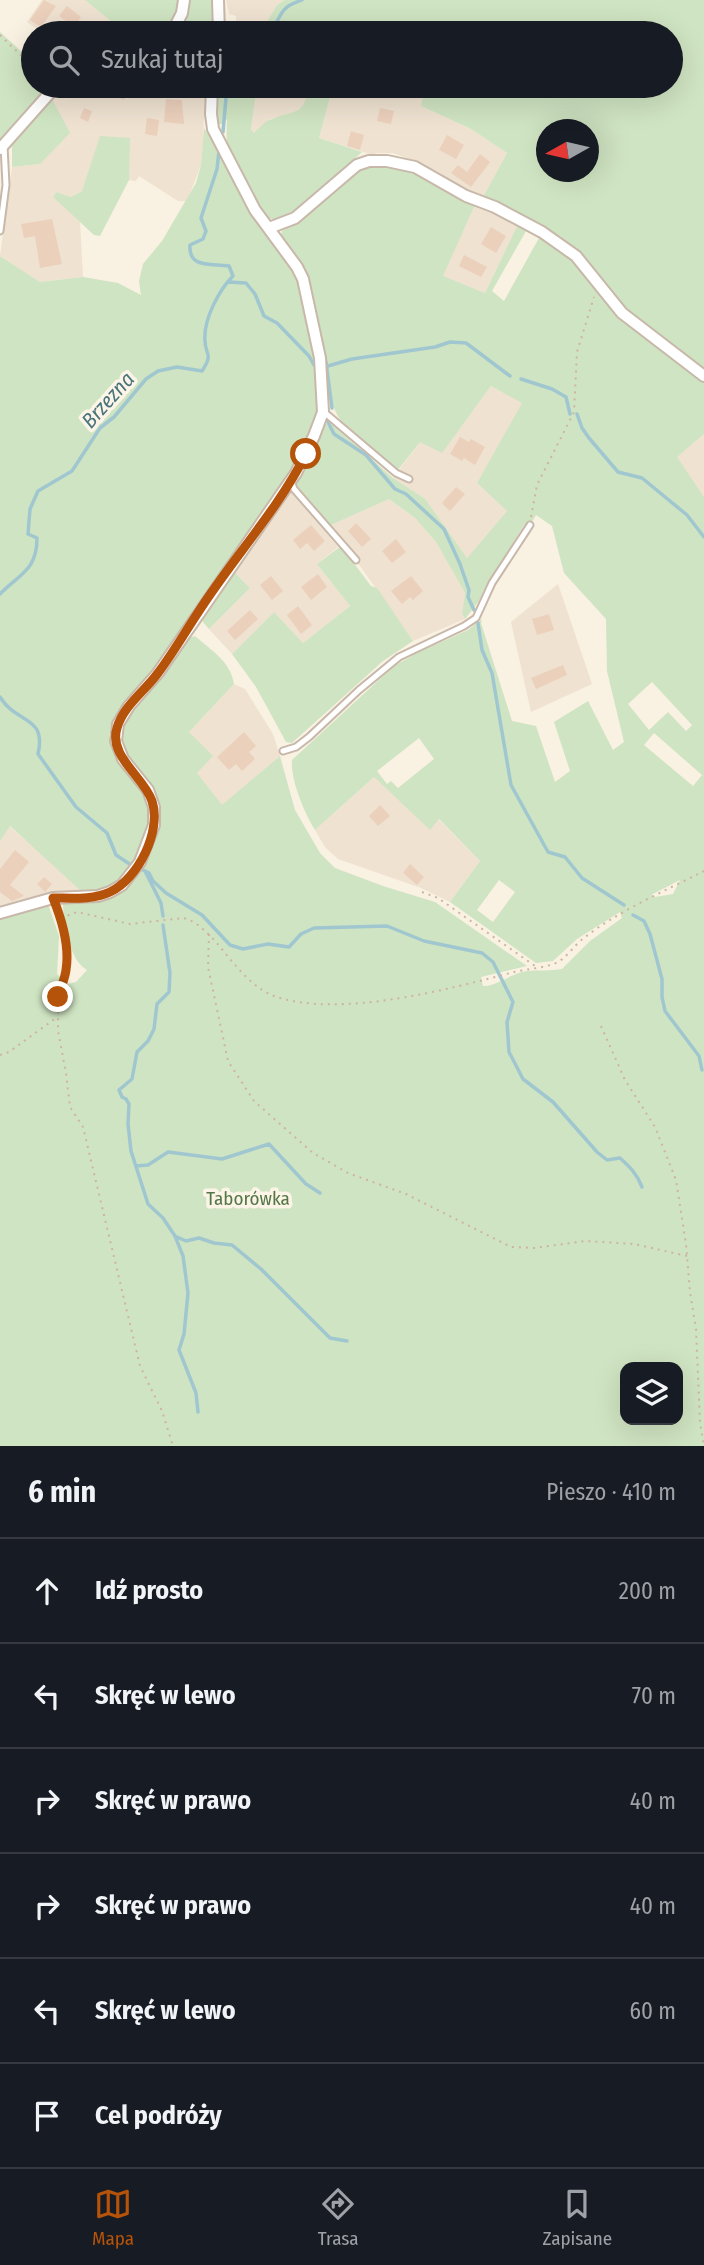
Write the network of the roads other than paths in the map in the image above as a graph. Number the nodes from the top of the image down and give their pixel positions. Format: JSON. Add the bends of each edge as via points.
{"nodes":[{"id":1,"x":184,"y":0,"type":"edge"},
{"id":2,"x":218,"y":0,"type":"edge"},
{"id":3,"x":178,"y":21,"type":"edge"},
{"id":4,"x":219,"y":21,"type":"edge"},
{"id":5,"x":46,"y":98,"type":"edge"},
{"id":6,"x":212,"y":98,"type":"edge"},
{"id":7,"x":2,"y":148,"type":"edge"},
{"id":8,"x":269,"y":228,"type":"junction"},
{"id":9,"x":0,"y":231,"type":"edge"},
{"id":10,"x":704,"y":376,"type":"edge"},
{"id":11,"x":323,"y":412,"type":"junction"},
{"id":12,"x":409,"y":479,"type":"dead end"},
{"id":13,"x":291,"y":480,"type":"junction"},
{"id":14,"x":530,"y":525,"type":"road end"},
{"id":15,"x":356,"y":560,"type":"dead end"},
{"id":16,"x":283,"y":751,"type":"dead end"},
{"id":17,"x":0,"y":913,"type":"edge"}],
"edges":[{"from":1,"to":3,"type":"street"},
{"from":2,"to":4,"type":"street"},
{"from":5,"to":7,"type":"street"},
{"from":6,"to":8,"type":"street","via":[[214,129],[244,192]]},
{"from":7,"to":9,"type":"lane","via":[[6,185]]},
{"from":8,"to":10,"type":"street","via":[[295,218],[357,165],[377,161],[422,170],[466,197],[542,232],[576,256],[622,313]]},
{"from":8,"to":11,"type":"street","via":[[306,287],[320,358]]},
{"from":11,"to":12,"type":"lane"},
{"from":11,"to":13,"type":"street"},
{"from":13,"to":15,"type":"lane"},
{"from":13,"to":17,"type":"street","via":[[118,724],[116,741],[123,759],[148,790],[154,807],[154,825],[140,862],[122,885],[110,892],[53,898]]},
{"from":14,"to":16,"type":"lane","via":[[492,583],[476,618],[399,657],[309,737]]}]}
